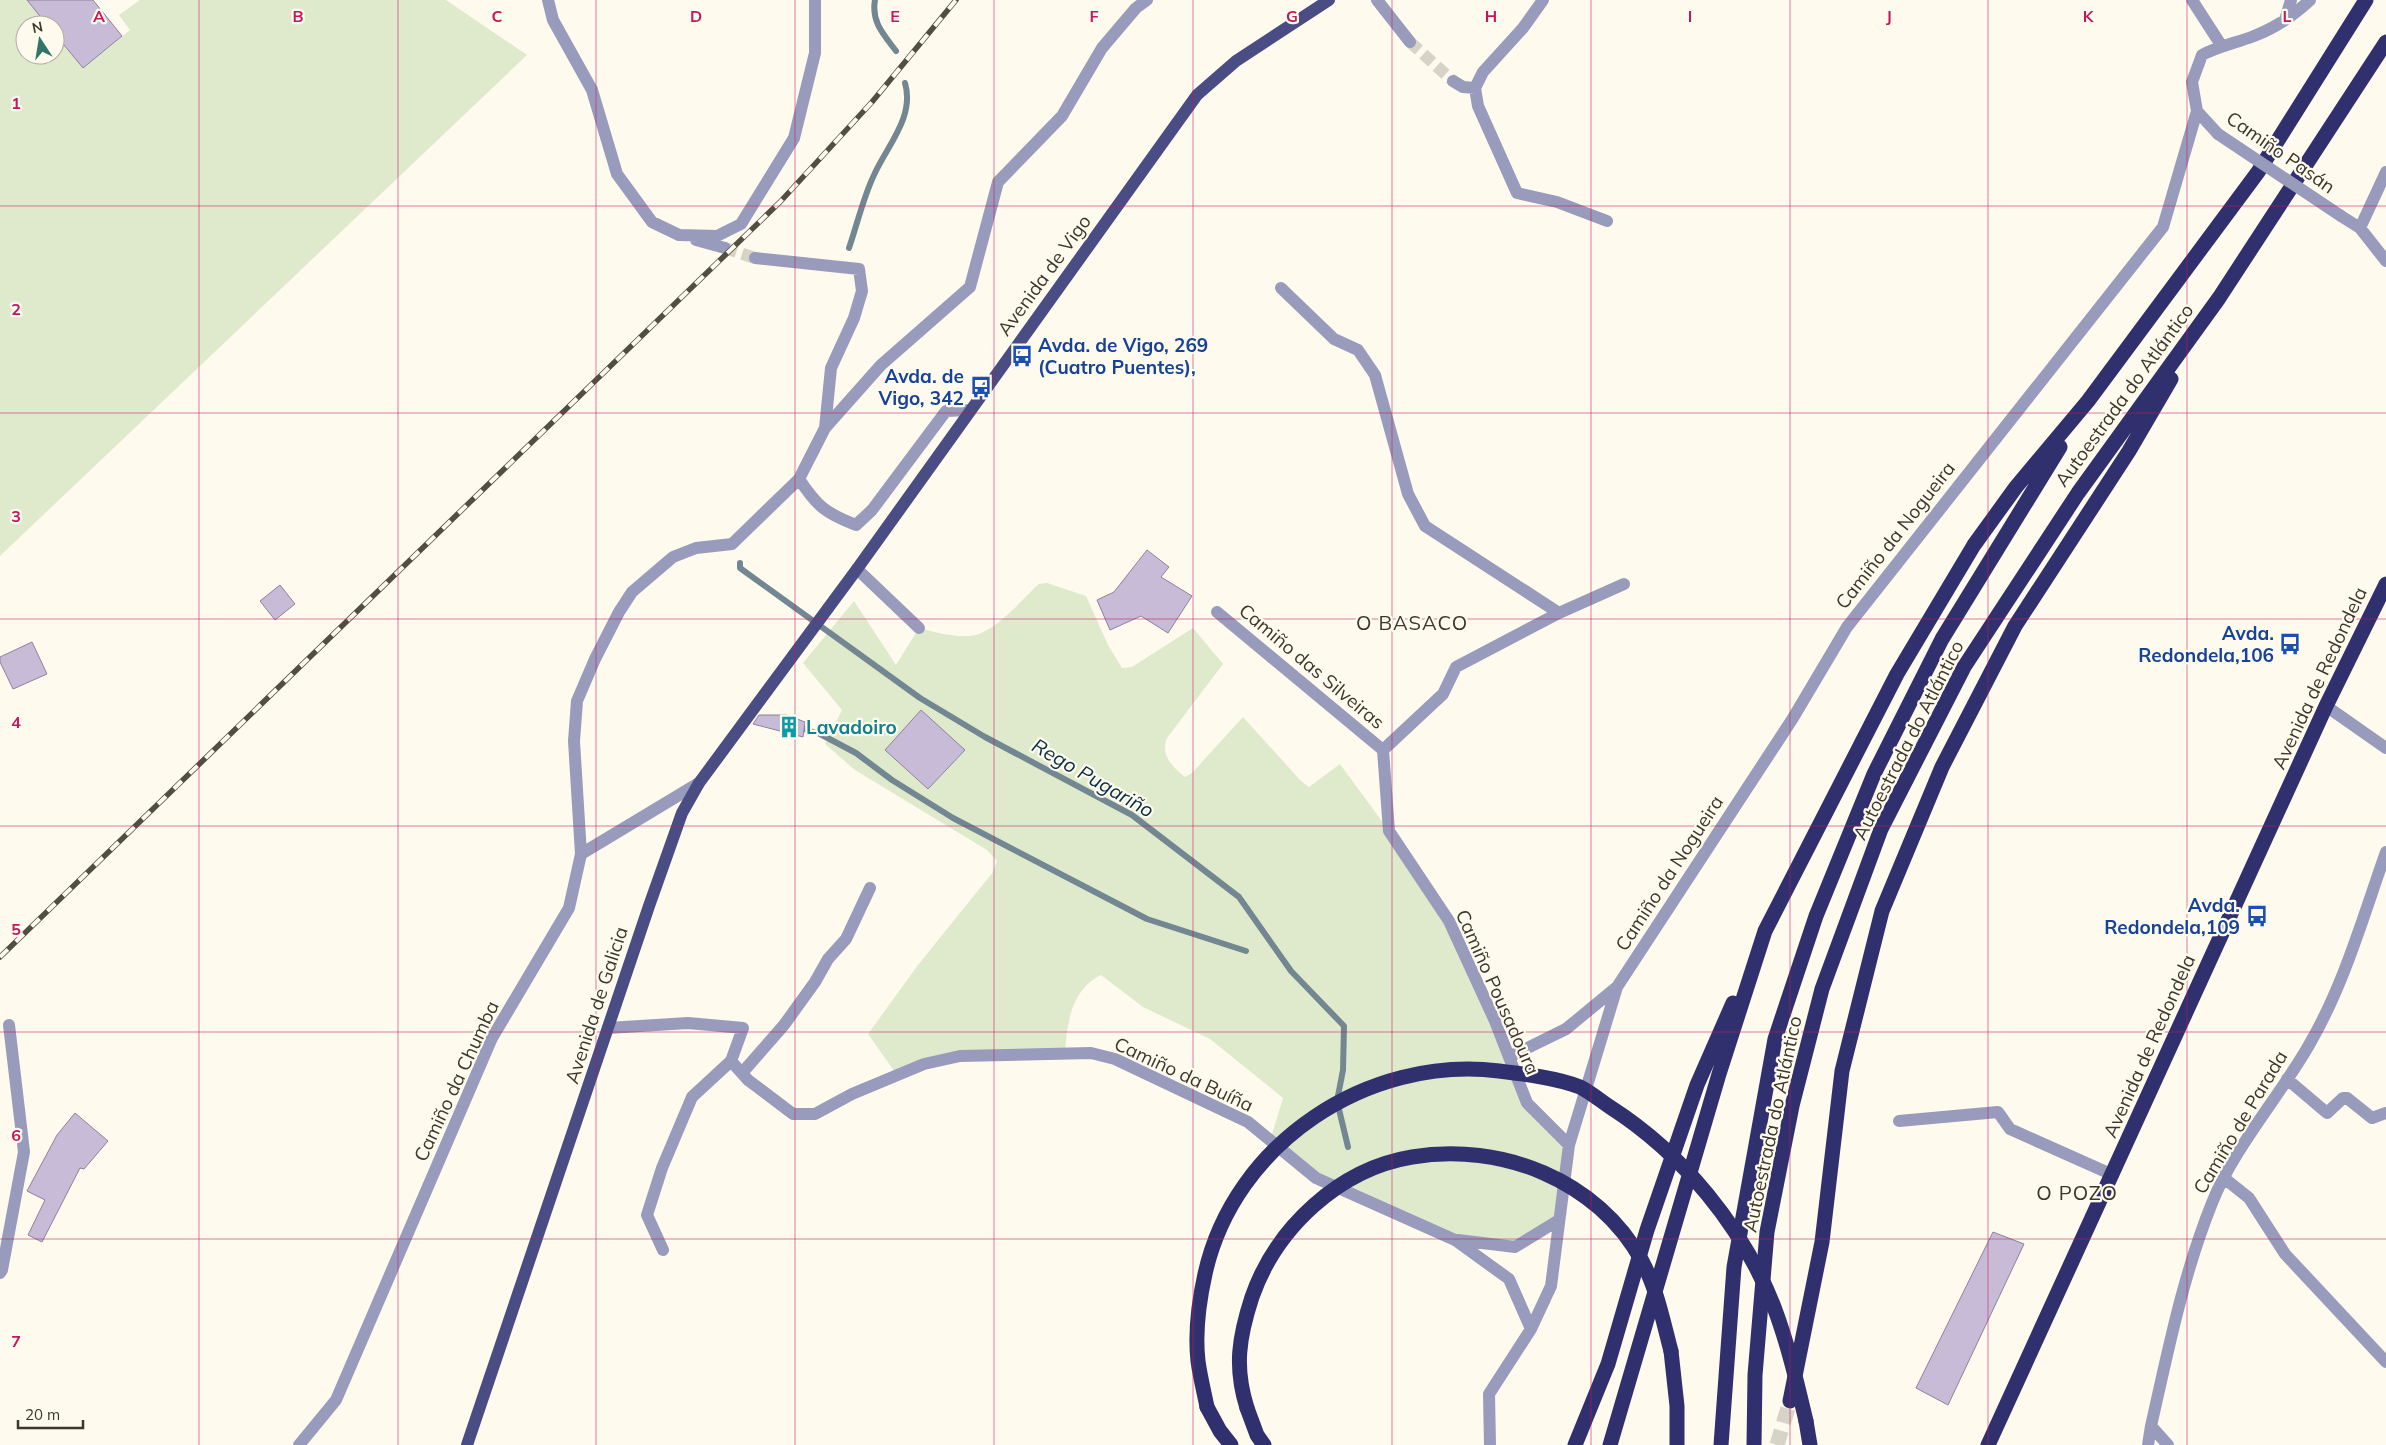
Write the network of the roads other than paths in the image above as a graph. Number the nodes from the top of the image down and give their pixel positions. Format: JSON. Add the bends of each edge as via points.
{"nodes":[{"id":1,"x":548,"y":0,"type":"edge"},
{"id":2,"x":815,"y":0,"type":"edge"},
{"id":3,"x":1147,"y":0,"type":"edge"},
{"id":4,"x":1329,"y":0,"type":"edge"},
{"id":5,"x":1377,"y":0,"type":"edge"},
{"id":6,"x":1543,"y":0,"type":"edge"},
{"id":7,"x":2192,"y":0,"type":"edge"},
{"id":8,"x":2291,"y":0,"type":"edge"},
{"id":9,"x":2310,"y":0,"type":"edge"},
{"id":10,"x":2366,"y":0,"type":"edge"},
{"id":11,"x":2285,"y":20,"type":"junction"},
{"id":12,"x":1410,"y":42,"type":"tunnel mouth"},
{"id":13,"x":2386,"y":42,"type":"edge"},
{"id":14,"x":2221,"y":45,"type":"junction"},
{"id":15,"x":1453,"y":81,"type":"tunnel mouth"},
{"id":16,"x":1475,"y":88,"type":"junction"},
{"id":17,"x":2197,"y":111,"type":"junction"},
{"id":18,"x":2386,"y":172,"type":"edge"},
{"id":19,"x":1607,"y":221,"type":"dead end"},
{"id":20,"x":2360,"y":228,"type":"junction"},
{"id":21,"x":678,"y":235,"type":"junction"},
{"id":22,"x":725,"y":248,"type":"tunnel mouth"},
{"id":23,"x":756,"y":258,"type":"tunnel mouth"},
{"id":24,"x":2386,"y":261,"type":"edge"},
{"id":25,"x":1281,"y":288,"type":"dead end"},
{"id":26,"x":2219,"y":298,"type":"junction"},
{"id":27,"x":2088,"y":401,"type":"junction"},
{"id":28,"x":970,"y":410,"type":"junction"},
{"id":29,"x":825,"y":428,"type":"junction"},
{"id":30,"x":799,"y":479,"type":"junction"},
{"id":31,"x":857,"y":569,"type":"junction"},
{"id":32,"x":1624,"y":584,"type":"dead end"},
{"id":33,"x":2386,"y":584,"type":"edge"},
{"id":34,"x":827,"y":610,"type":"joint"},
{"id":35,"x":1217,"y":612,"type":"dead end"},
{"id":36,"x":1560,"y":613,"type":"junction"},
{"id":37,"x":919,"y":628,"type":"dead end"},
{"id":38,"x":2326,"y":706,"type":"junction"},
{"id":39,"x":2386,"y":748,"type":"edge"},
{"id":40,"x":1383,"y":750,"type":"junction"},
{"id":41,"x":699,"y":783,"type":"junction"},
{"id":42,"x":2386,"y":852,"type":"edge"},
{"id":43,"x":581,"y":854,"type":"junction"},
{"id":44,"x":870,"y":888,"type":"dead end"},
{"id":45,"x":1764,"y":931,"type":"junction"},
{"id":46,"x":1617,"y":987,"type":"junction"},
{"id":47,"x":9,"y":1025,"type":"dead end"},
{"id":48,"x":608,"y":1028,"type":"junction"},
{"id":49,"x":1509,"y":1057,"type":"junction"},
{"id":50,"x":731,"y":1061,"type":"junction"},
{"id":51,"x":742,"y":1073,"type":"junction"},
{"id":52,"x":2286,"y":1079,"type":"junction"},
{"id":53,"x":2386,"y":1113,"type":"edge"},
{"id":54,"x":1899,"y":1121,"type":"dead end"},
{"id":55,"x":1569,"y":1145,"type":"junction"},
{"id":56,"x":2113,"y":1175,"type":"junction"},
{"id":57,"x":2224,"y":1178,"type":"junction"},
{"id":58,"x":1560,"y":1220,"type":"junction"},
{"id":59,"x":1456,"y":1240,"type":"junction"},
{"id":60,"x":663,"y":1250,"type":"dead end"},
{"id":61,"x":0,"y":1273,"type":"edge"},
{"id":62,"x":1531,"y":1329,"type":"junction"},
{"id":63,"x":2386,"y":1362,"type":"edge"},
{"id":64,"x":1790,"y":1401,"type":"tunnel mouth"},
{"id":65,"x":2151,"y":1426,"type":"junction"},
{"id":66,"x":299,"y":1445,"type":"edge"},
{"id":67,"x":467,"y":1445,"type":"edge"},
{"id":68,"x":1232,"y":1445,"type":"edge"},
{"id":69,"x":1264,"y":1445,"type":"edge"},
{"id":70,"x":1490,"y":1445,"type":"edge"},
{"id":71,"x":1575,"y":1445,"type":"edge"},
{"id":72,"x":1610,"y":1445,"type":"edge"},
{"id":73,"x":1676,"y":1445,"type":"edge"},
{"id":74,"x":1721,"y":1445,"type":"edge"},
{"id":75,"x":1754,"y":1445,"type":"edge"},
{"id":76,"x":1810,"y":1445,"type":"edge"},
{"id":77,"x":1988,"y":1445,"type":"edge"},
{"id":78,"x":2148,"y":1445,"type":"edge"},
{"id":79,"x":2168,"y":1445,"type":"edge"}],
"edges":[{"from":1,"to":21,"type":"street","via":[[553,20],[592,90],[617,174],[652,222]]},
{"from":2,"to":21,"type":"street","via":[[816,53],[794,138],[741,224],[717,236]]},
{"from":3,"to":29,"type":"street","via":[[1136,8],[1102,48],[1062,116],[998,182],[970,287],[881,365]]},
{"from":4,"to":28,"type":"main road","name":"Avenida de Vigo","via":[[1236,61],[1197,95]]},
{"from":5,"to":12,"type":"street"},
{"from":6,"to":16,"type":"street","via":[[1523,28],[1483,72]]},
{"from":7,"to":14,"type":"street"},
{"from":8,"to":11,"type":"street"},
{"from":9,"to":11,"type":"street"},
{"from":10,"to":27,"type":"highway","name":"Autoestrada do Atlántico","via":[[2258,172]]},
{"from":11,"to":14,"type":"street","via":[[2254,36]]},
{"from":13,"to":26,"type":"highway","name":"Autoestrada do Atlántico"},
{"from":14,"to":17,"type":"street","via":[[2202,55],[2192,82]]},
{"from":15,"to":16,"type":"street","via":[[1463,87]]},
{"from":16,"to":19,"type":"street","via":[[1478,106],[1518,193],[1557,202]]},
{"from":17,"to":20,"type":"street","name":"Camiño Pasán","bridge":true,"via":[[2218,134]]},
{"from":17,"to":46,"type":"street","name":"Camiño da Nogueira","via":[[2162,227],[1847,627],[1793,718]]},
{"from":18,"to":20,"type":"street"},
{"from":20,"to":24,"type":"street","name":"Camiño Pasán"},
{"from":21,"to":22,"type":"street"},
{"from":23,"to":29,"type":"street","via":[[859,269],[862,291],[854,318],[831,368]]},
{"from":25,"to":36,"type":"street","via":[[1334,339],[1358,350],[1375,374],[1408,494],[1425,526]]},
{"from":26,"to":64,"type":"highway","via":[[2129,450],[2015,626],[1942,767],[1882,911],[1842,1071],[1822,1242]]},
{"from":26,"to":75,"type":"highway","name":"Autoestrada do Atlántico","via":[[2078,493],[1964,668],[1881,829],[1822,990],[1792,1106],[1767,1232],[1755,1375]]},
{"from":27,"to":45,"type":"highway","name":"Autoestrada do Atlántico","via":[[2016,487],[1974,545],[1897,674]]},
{"from":27,"to":74,"type":"highway","name":"Autoestrada do Atlántico","via":[[1942,639],[1874,774],[1816,916],[1775,1039],[1734,1267]]},
{"from":28,"to":30,"type":"street","via":[[946,411],[872,510],[856,525],[831,515],[813,500]]},
{"from":28,"to":31,"type":"main road","name":"Avenida de Vigo"},
{"from":29,"to":30,"type":"street","name":"Camiño da Chumba"},
{"from":30,"to":43,"type":"street","name":"Camiño da Chumba","via":[[732,544],[696,548],[673,557],[632,592],[619,612],[578,701],[574,741]]},
{"from":31,"to":34,"type":"main road","name":"Avenida de Vigo"},
{"from":31,"to":37,"type":"street"},
{"from":32,"to":36,"type":"street"},
{"from":33,"to":38,"type":"highway","name":"Avenida de Redondela"},
{"from":34,"to":41,"type":"main road","name":"Avenida de Galicia"},
{"from":35,"to":40,"type":"street","name":"Camiño das Silveiras"},
{"from":36,"to":40,"type":"street","via":[[1456,667],[1443,694]]},
{"from":38,"to":39,"type":"street"},
{"from":38,"to":56,"type":"highway","name":"Avenida de Redondela"},
{"from":40,"to":49,"type":"street","name":"Camiño Pousadoura","via":[[1389,831],[1449,922]]},
{"from":41,"to":43,"type":"street"},
{"from":41,"to":48,"type":"main road","name":"Avenida de Galicia","via":[[682,813]]},
{"from":42,"to":52,"type":"street","name":"Camiño de Parada","via":[[2339,987],[2309,1046]]},
{"from":43,"to":66,"type":"street","name":"Camiño da Chumba","via":[[569,908],[492,1038],[336,1400]]},
{"from":44,"to":51,"type":"street","via":[[846,939],[828,959],[784,1025]]},
{"from":45,"to":71,"type":"highway","via":[[1697,1085],[1647,1230],[1608,1364]]},
{"from":45,"to":72,"type":"highway","name":"Autoestrada do Atlántico"},
{"from":46,"to":49,"type":"street","name":"Camiño da Nogueira","via":[[1566,1029]]},
{"from":46,"to":55,"type":"street","name":"Camiño da Nogueira"},
{"from":47,"to":61,"type":"street","via":[[24,1152]]},
{"from":48,"to":50,"type":"street","via":[[688,1023],[743,1028]]},
{"from":48,"to":67,"type":"main road","name":"Avenida de Galicia"},
{"from":49,"to":55,"type":"street","name":"Camiño Pousadoura","via":[[1527,1103]]},
{"from":50,"to":51,"type":"street","name":"Camiño da Buíña"},
{"from":50,"to":60,"type":"street","via":[[692,1096],[662,1168],[647,1215]]},
{"from":51,"to":59,"type":"street","name":"Camiño da Buíña","via":[[793,1114],[815,1114],[852,1094],[924,1064],[960,1056],[1091,1053],[1116,1059],[1248,1122],[1316,1178]]},
{"from":52,"to":53,"type":"street","via":[[2327,1113],[2343,1098],[2372,1118]]},
{"from":52,"to":57,"type":"street","name":"Camiño de Parada"},
{"from":54,"to":56,"type":"street","via":[[1998,1112],[2010,1130]]},
{"from":55,"to":58,"type":"street","name":"Camiño da Nogueira"},
{"from":56,"to":77,"type":"highway","name":"Avenida de Redondela"},
{"from":57,"to":63,"type":"street","via":[[2249,1198],[2285,1254]]},
{"from":57,"to":65,"type":"street","name":"Camiño de Parada","via":[[2212,1203],[2178,1303]]},
{"from":58,"to":59,"type":"street","name":"Camiño da Buíña","via":[[1515,1248]]},
{"from":58,"to":62,"type":"street","name":"Camiño da Nogueira","via":[[1551,1286]]},
{"from":59,"to":62,"type":"street","name":"Camiño da Buíña","via":[[1510,1279]]},
{"from":62,"to":70,"type":"street","name":"Camiño da Nogueira","via":[[1489,1394]]},
{"from":65,"to":78,"type":"street","name":"Camiño de Parada"},
{"from":65,"to":79,"type":"street"},
{"from":68,"to":76,"type":"highway","bridge":true,"via":[[1207,1407],[1198,1360],[1199,1315],[1205,1274],[1228,1211],[1269,1153],[1342,1100],[1387,1080],[1432,1071],[1472,1068],[1528,1075],[1580,1088],[1640,1126],[1681,1166],[1728,1221],[1774,1306],[1789,1352]]},
{"from":69,"to":73,"type":"highway","bridge":true,"via":[[1257,1435],[1239,1384],[1240,1344],[1258,1281],[1292,1227],[1326,1194],[1356,1176],[1412,1157],[1488,1156],[1538,1169],[1566,1183],[1611,1219],[1642,1260],[1653,1283],[1672,1351],[1677,1406]]}]}
